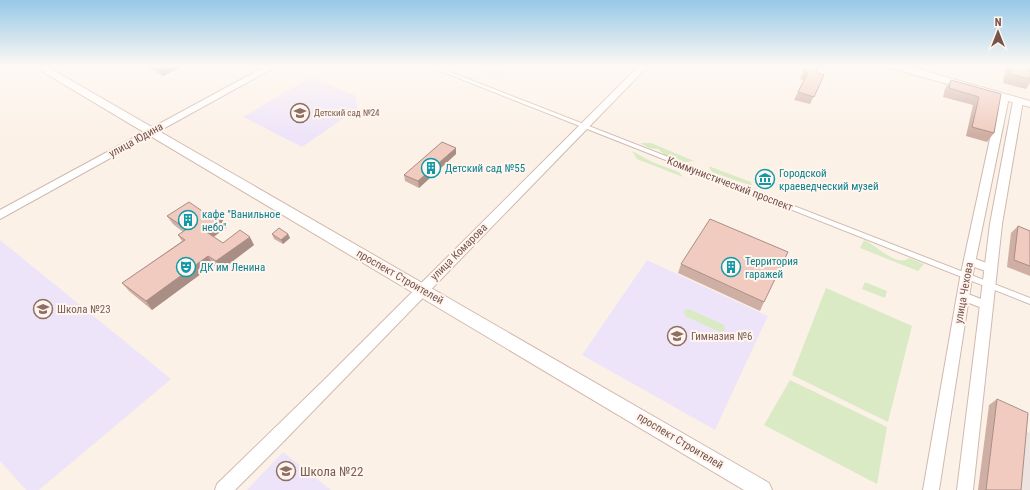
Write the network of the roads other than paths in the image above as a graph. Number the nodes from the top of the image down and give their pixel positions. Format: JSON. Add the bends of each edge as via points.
{"nodes":[{"id":1,"x":77,"y":89,"type":"edge"},
{"id":2,"x":231,"y":89,"type":"edge"},
{"id":3,"x":489,"y":89,"type":"edge"},
{"id":4,"x":621,"y":89,"type":"edge"},
{"id":5,"x":975,"y":89,"type":"edge"},
{"id":6,"x":1004,"y":97,"type":"junction"},
{"id":7,"x":1018,"y":101,"type":"junction"},
{"id":8,"x":1030,"y":103,"type":"edge"},
{"id":9,"x":584,"y":126,"type":"junction"},
{"id":10,"x":151,"y":132,"type":"junction"},
{"id":11,"x":0,"y":215,"type":"edge"},
{"id":12,"x":970,"y":261,"type":"junction"},
{"id":13,"x":991,"y":269,"type":"junction"},
{"id":14,"x":966,"y":276,"type":"junction"},
{"id":15,"x":989,"y":285,"type":"junction"},
{"id":16,"x":422,"y":289,"type":"junction"},
{"id":17,"x":963,"y":296,"type":"junction"},
{"id":18,"x":1030,"y":301,"type":"edge"},
{"id":19,"x":987,"y":306,"type":"junction"},
{"id":20,"x":223,"y":490,"type":"edge"},
{"id":21,"x":762,"y":490,"type":"edge"},
{"id":22,"x":931,"y":490,"type":"edge"},
{"id":23,"x":965,"y":490,"type":"edge"}],
"edges":[{"from":1,"to":10,"type":"main road","name":"проспект Строителей"},
{"from":2,"to":10,"type":"street","name":"улица Юдина"},
{"from":3,"to":9,"type":"street","name":"Коммунистический проспект"},
{"from":4,"to":9,"type":"street","name":"улица Комарова"},
{"from":5,"to":6,"type":"main road"},
{"from":6,"to":7,"type":"main road"},
{"from":6,"to":12,"type":"street","name":"улица Чехова"},
{"from":7,"to":8,"type":"main road"},
{"from":7,"to":13,"type":"street","name":"улица Чехова","via":[[996,224]]},
{"from":9,"to":14,"type":"street","name":"Коммунистический проспект"},
{"from":9,"to":16,"type":"street","name":"улица Комарова"},
{"from":10,"to":11,"type":"street","name":"улица Юдина"},
{"from":10,"to":16,"type":"main road","name":"проспект Строителей"},
{"from":12,"to":13,"type":"street"},
{"from":12,"to":14,"type":"street","name":"улица Чехова"},
{"from":13,"to":15,"type":"street","name":"улица Чехова"},
{"from":14,"to":15,"type":"street","name":"Коммунистический проспект"},
{"from":14,"to":17,"type":"street","name":"улица Чехова"},
{"from":15,"to":18,"type":"street","name":"Коммунистический проспект"},
{"from":15,"to":19,"type":"street","name":"улица Чехова"},
{"from":16,"to":20,"type":"street","name":"улица Комарова"},
{"from":16,"to":21,"type":"main road","name":"проспект Строителей"},
{"from":17,"to":19,"type":"street"},
{"from":17,"to":22,"type":"street","name":"улица Чехова"},
{"from":19,"to":23,"type":"street","name":"улица Чехова"}]}
